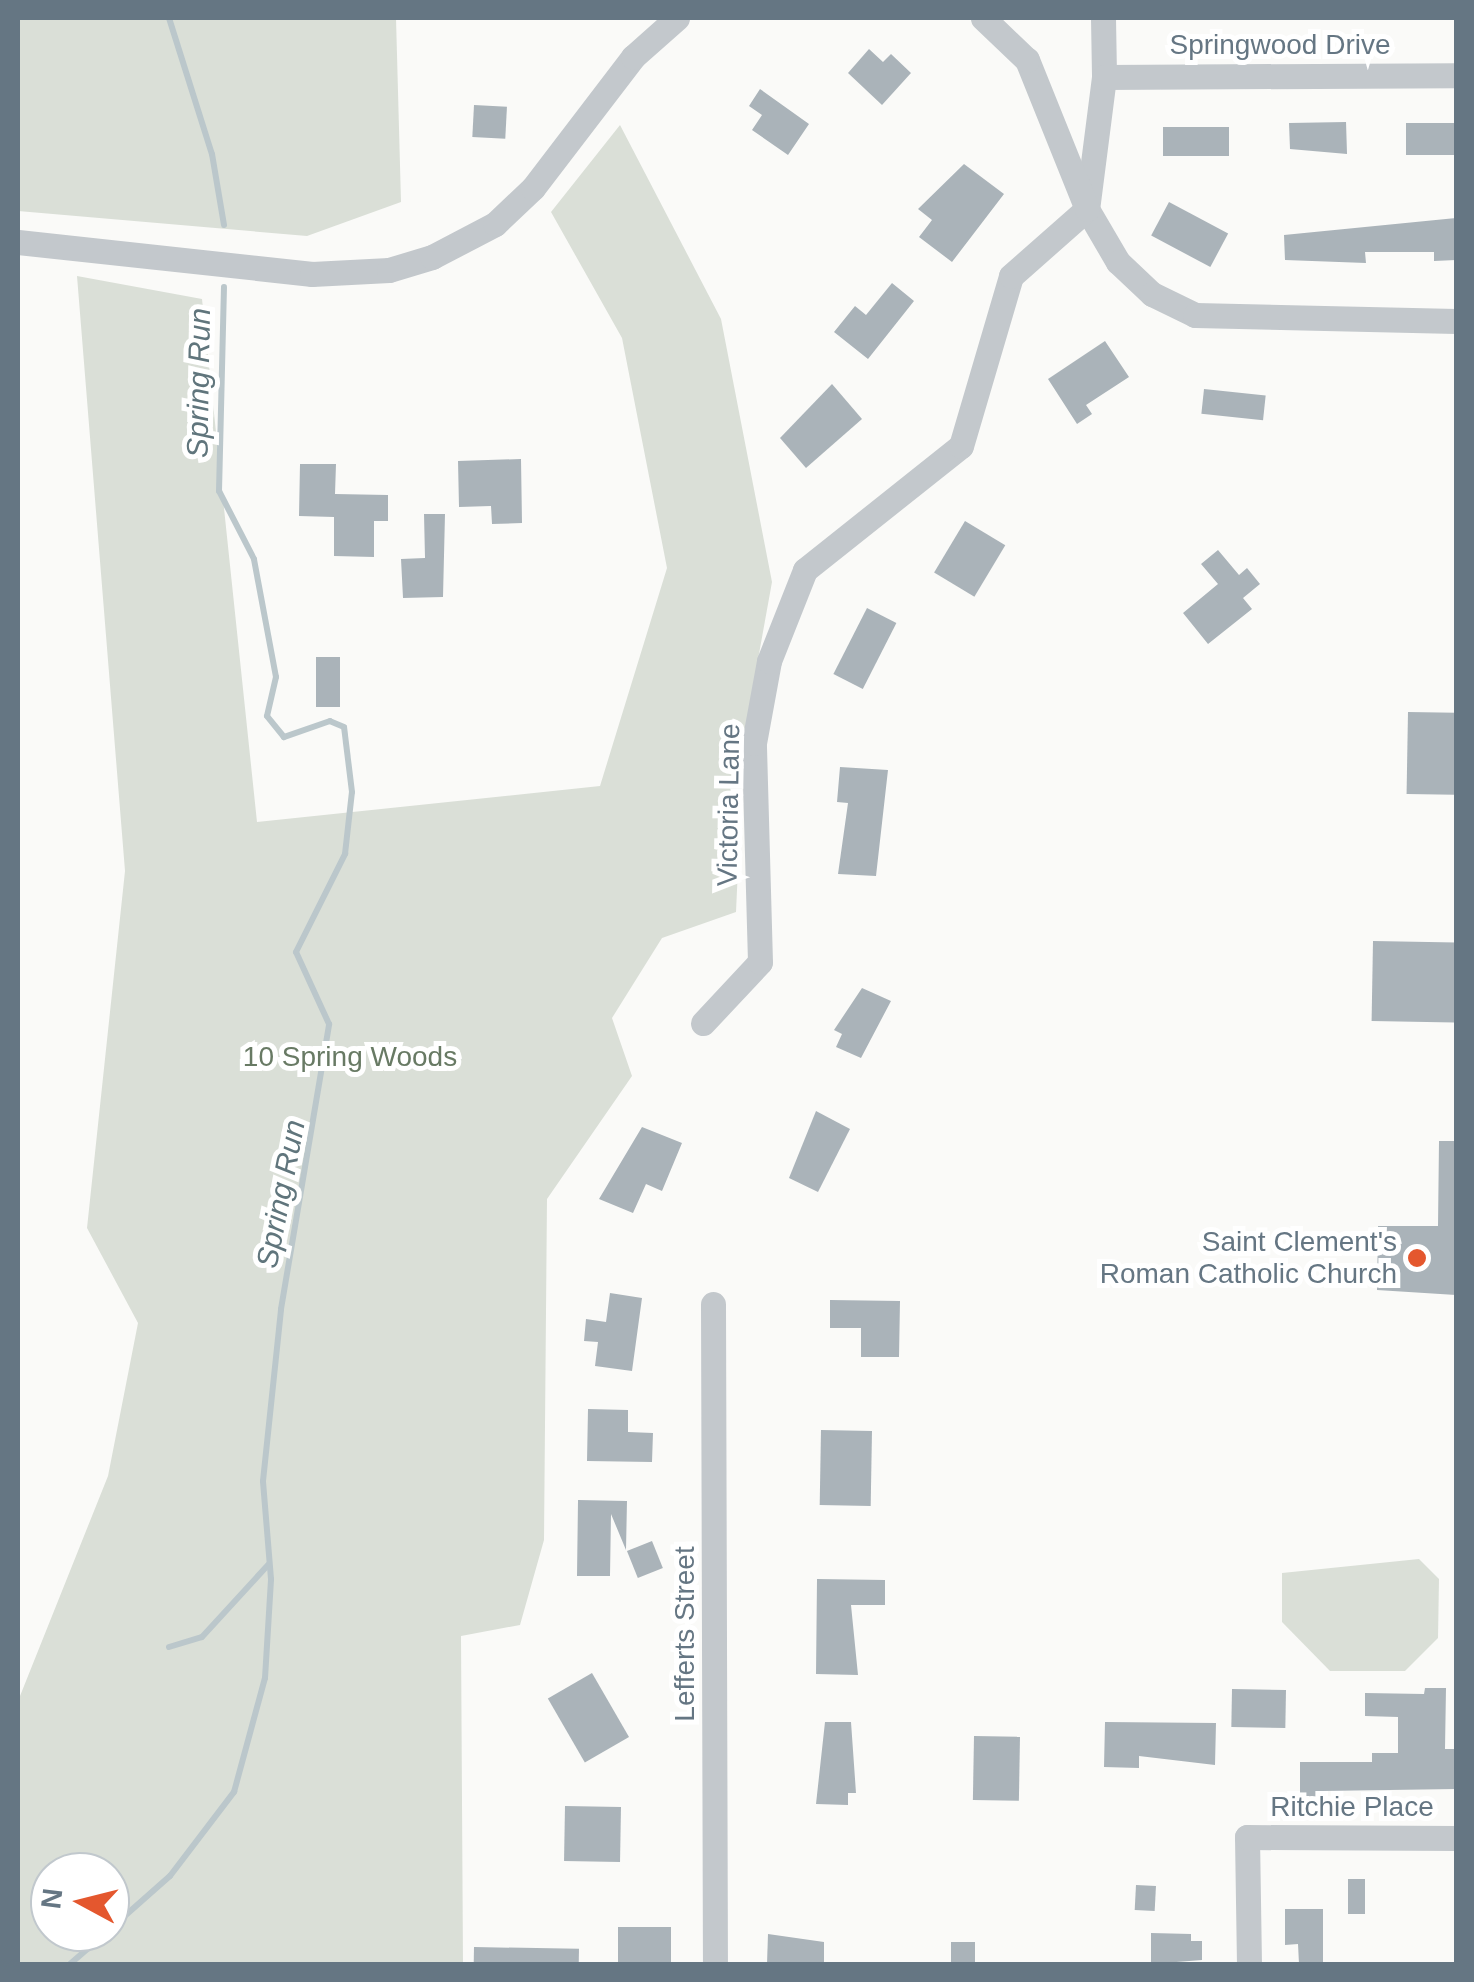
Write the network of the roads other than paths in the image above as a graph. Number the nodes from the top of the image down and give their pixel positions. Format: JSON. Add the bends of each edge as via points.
{"nodes":[{"id":1,"x":677,"y":18,"type":"edge"},
{"id":2,"x":983,"y":18,"type":"edge"},
{"id":3,"x":1103,"y":18,"type":"edge"},
{"id":4,"x":1456,"y":76,"type":"edge"},
{"id":5,"x":1104,"y":77,"type":"junction"},
{"id":6,"x":1086,"y":210,"type":"junction"},
{"id":7,"x":18,"y":242,"type":"edge"},
{"id":8,"x":1456,"y":321,"type":"edge"},
{"id":9,"x":703,"y":1024,"type":"dead end"},
{"id":10,"x":713,"y":1304,"type":"dead end"},
{"id":11,"x":1456,"y":1838,"type":"edge"},
{"id":12,"x":715,"y":1964,"type":"edge"},
{"id":13,"x":1249,"y":1964,"type":"edge"}],
"edges":[{"from":1,"to":7,"type":"street","via":[[633,57],[533,188],[495,224],[432,257],[390,270],[312,274]]},
{"from":2,"to":6,"type":"street","via":[[1027,60]]},
{"from":3,"to":5,"type":"street"},
{"from":4,"to":5,"type":"street","name":"Springwood Drive"},
{"from":5,"to":6,"type":"street"},
{"from":6,"to":8,"type":"street","via":[[1118,262],[1152,294],[1194,314]]},
{"from":6,"to":9,"type":"street","name":"Victoria Lane","via":[[1011,276],[961,446],[805,570],[769,661],[754,743],[760,962]]},
{"from":10,"to":12,"type":"street","name":"Lefferts Street"},
{"from":11,"to":13,"type":"street","name":"Ritchie Place","via":[[1247,1837]]}]}
